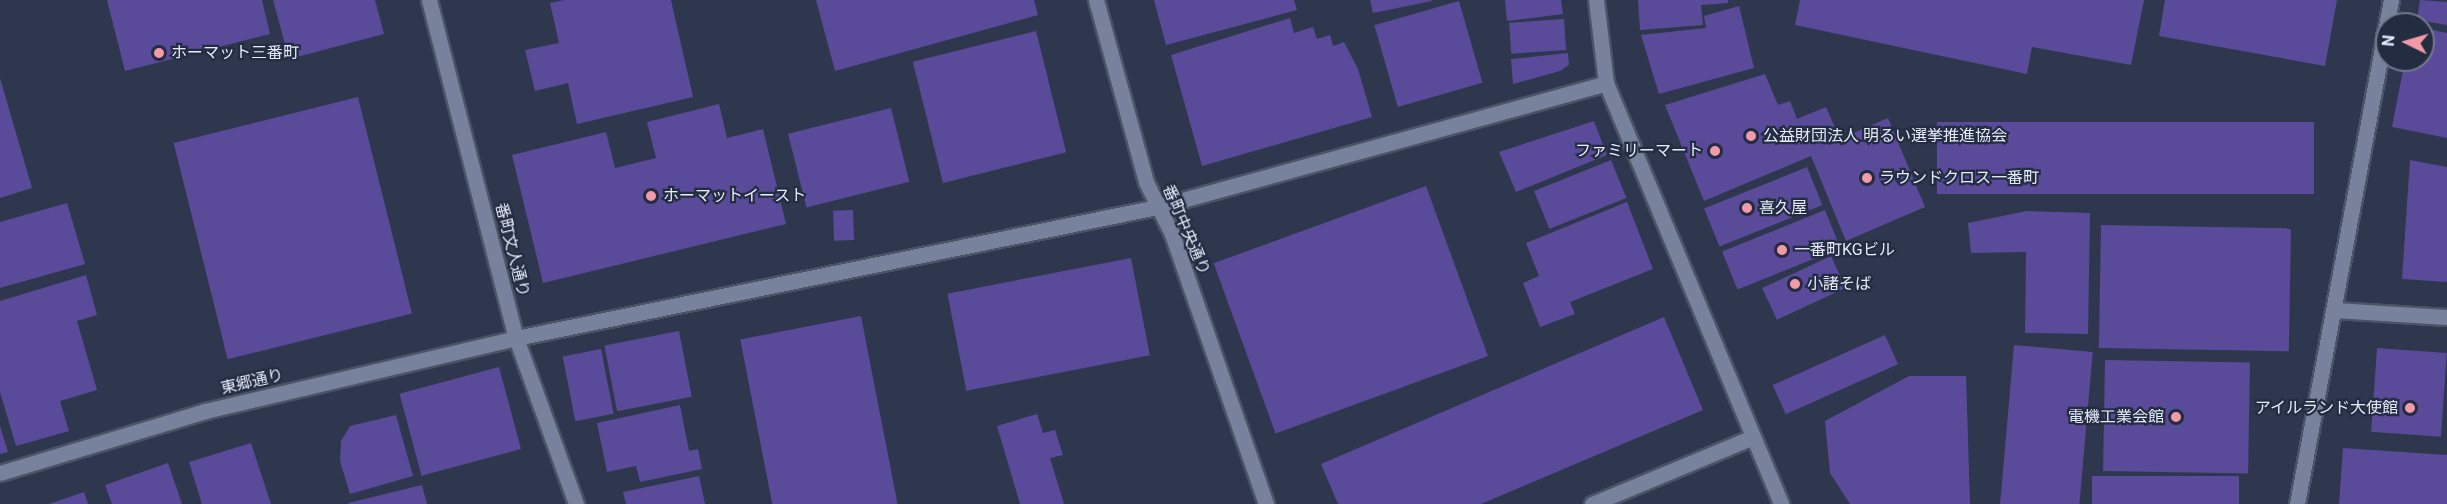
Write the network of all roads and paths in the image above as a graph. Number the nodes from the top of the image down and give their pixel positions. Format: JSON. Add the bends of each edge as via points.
{"nodes":[{"id":1,"x":429,"y":0,"type":"edge"},
{"id":2,"x":1096,"y":0,"type":"edge"},
{"id":3,"x":1596,"y":0,"type":"edge"},
{"id":4,"x":2391,"y":0,"type":"edge"},
{"id":5,"x":1606,"y":83,"type":"junction"},
{"id":6,"x":1157,"y":207,"type":"junction"},
{"id":7,"x":2335,"y":310,"type":"junction"},
{"id":8,"x":2447,"y":317,"type":"edge"},
{"id":9,"x":516,"y":338,"type":"junction"},
{"id":10,"x":1753,"y":437,"type":"junction"},
{"id":11,"x":0,"y":473,"type":"edge"},
{"id":12,"x":576,"y":504,"type":"edge"},
{"id":13,"x":1266,"y":504,"type":"edge"},
{"id":14,"x":1592,"y":504,"type":"edge"},
{"id":15,"x":1781,"y":504,"type":"edge"},
{"id":16,"x":2297,"y":504,"type":"edge"}],
"edges":[{"from":1,"to":9,"type":"street","name":"番町文人通り"},
{"from":2,"to":6,"type":"street","name":"番町中央通り"},
{"from":3,"to":5,"type":"street"},
{"from":4,"to":7,"type":"street"},
{"from":5,"to":6,"type":"street","name":"東郷通り"},
{"from":5,"to":10,"type":"street"},
{"from":6,"to":9,"type":"street","name":"東郷通り"},
{"from":6,"to":13,"type":"street","name":"番町中央通り","via":[[1172,234]]},
{"from":7,"to":8,"type":"street"},
{"from":7,"to":16,"type":"street"},
{"from":9,"to":11,"type":"street","name":"東郷通り","via":[[205,411]]},
{"from":9,"to":12,"type":"street","name":"番町文人通り"},
{"from":10,"to":14,"type":"street"},
{"from":10,"to":15,"type":"street"}]}
